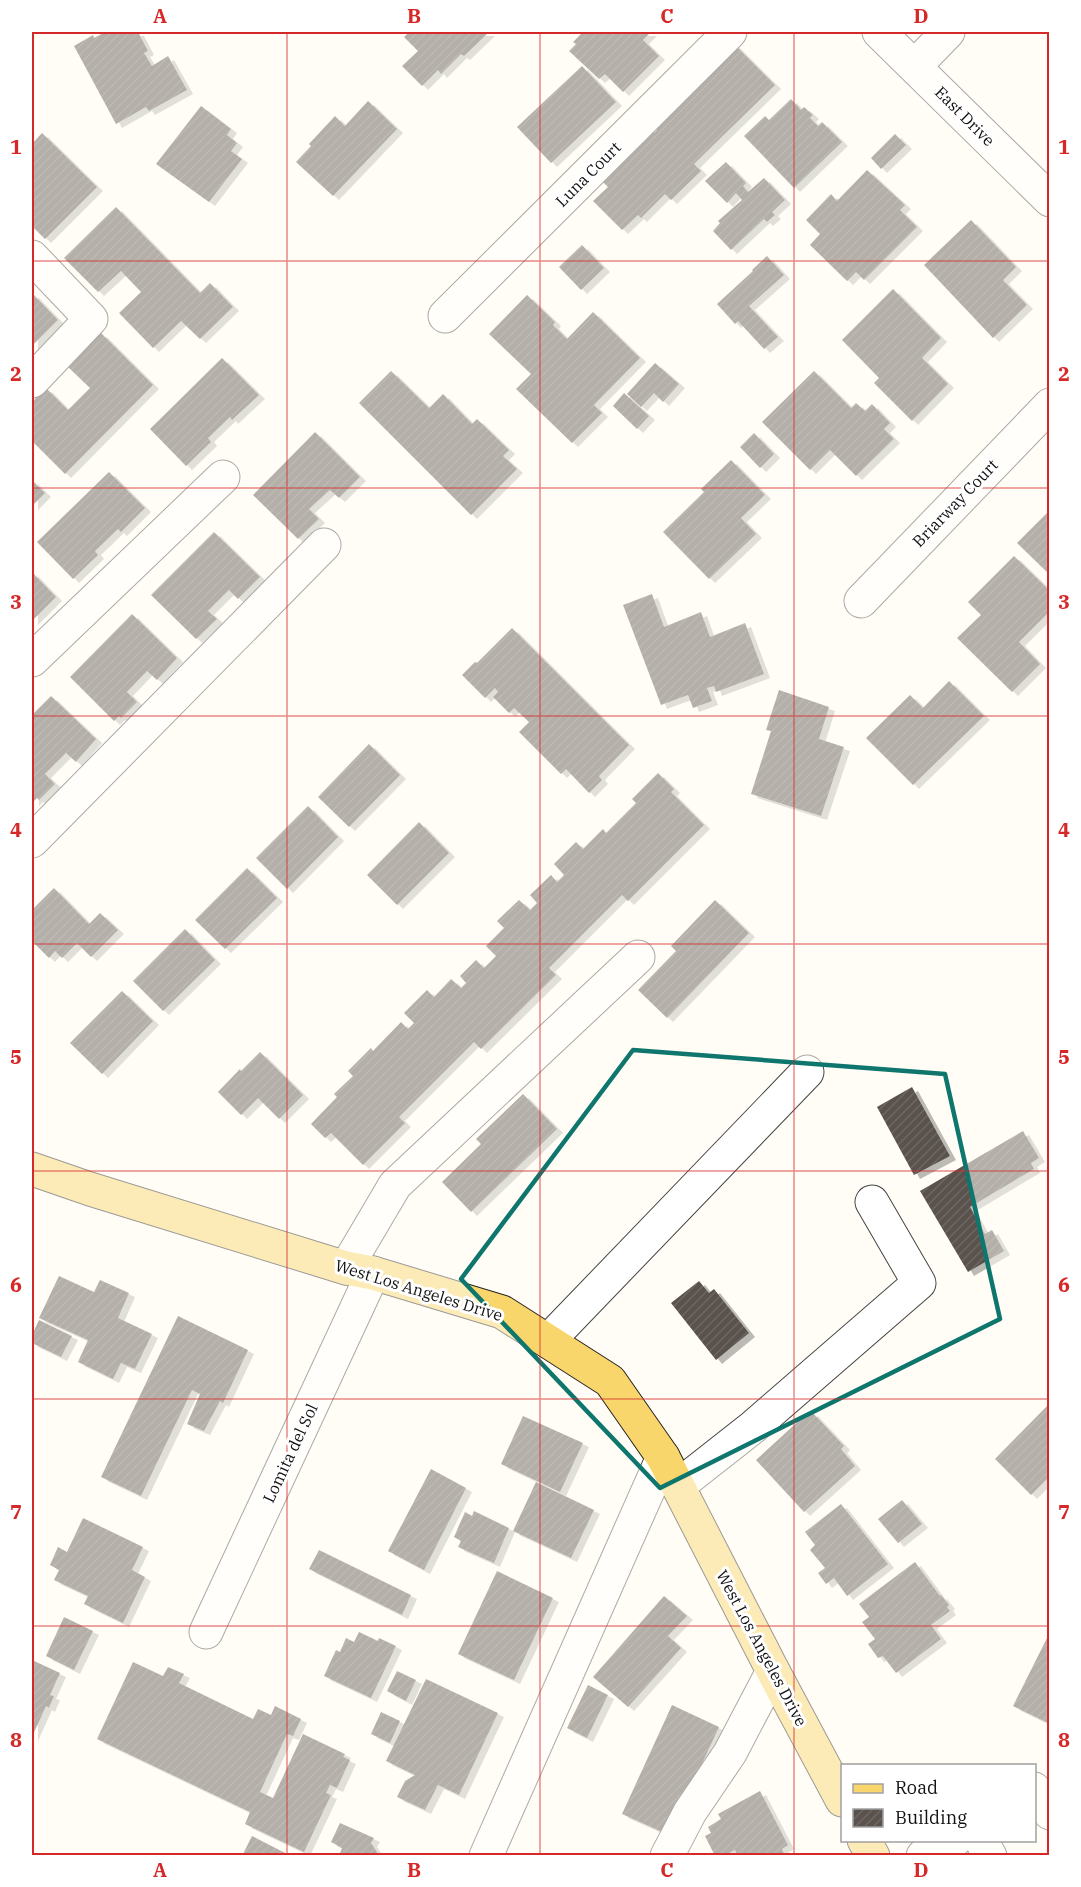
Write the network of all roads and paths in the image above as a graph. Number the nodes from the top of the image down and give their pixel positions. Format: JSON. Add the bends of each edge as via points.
{"nodes":[{"id":1,"x":730,"y":32,"type":"edge"},
{"id":2,"x":879,"y":32,"type":"edge"},
{"id":3,"x":948,"y":32,"type":"edge"},
{"id":4,"x":915,"y":66,"type":"junction"},
{"id":5,"x":1050,"y":200,"type":"edge"},
{"id":6,"x":32,"y":257,"type":"edge"},
{"id":7,"x":445,"y":316,"type":"dead end"},
{"id":8,"x":32,"y":381,"type":"edge"},
{"id":9,"x":1050,"y":405,"type":"edge"},
{"id":10,"x":223,"y":477,"type":"dead end"},
{"id":11,"x":324,"y":545,"type":"dead end"},
{"id":12,"x":861,"y":601,"type":"dead end"},
{"id":13,"x":32,"y":660,"type":"edge"},
{"id":14,"x":32,"y":841,"type":"edge"},
{"id":15,"x":638,"y":957,"type":"dead end"},
{"id":16,"x":807,"y":1072,"type":"dead end"},
{"id":17,"x":32,"y":1169,"type":"edge"},
{"id":18,"x":872,"y":1202,"type":"dead end"},
{"id":19,"x":360,"y":1271,"type":"junction"},
{"id":20,"x":548,"y":1341,"type":"junction"},
{"id":21,"x":663,"y":1457,"type":"junction"},
{"id":22,"x":678,"y":1486,"type":"junction"},
{"id":23,"x":206,"y":1632,"type":"dead end"},
{"id":24,"x":773,"y":1671,"type":"junction"},
{"id":25,"x":1036,"y":1791,"type":"edge"},
{"id":26,"x":841,"y":1796,"type":"edge"},
{"id":27,"x":1050,"y":1813,"type":"edge"},
{"id":28,"x":865,"y":1842,"type":"edge"},
{"id":29,"x":951,"y":1842,"type":"edge"},
{"id":30,"x":982,"y":1842,"type":"edge"},
{"id":31,"x":486,"y":1856,"type":"edge"},
{"id":32,"x":667,"y":1856,"type":"edge"},
{"id":33,"x":873,"y":1856,"type":"edge"},
{"id":34,"x":923,"y":1856,"type":"edge"},
{"id":35,"x":990,"y":1856,"type":"edge"}],
"edges":[{"from":1,"to":7,"type":"street","name":"Luna Court"},
{"from":2,"to":4,"type":"street","name":"East Drive"},
{"from":3,"to":4,"type":"street"},
{"from":4,"to":5,"type":"street","name":"East Drive"},
{"from":6,"to":8,"type":"street","via":[[91,319]]},
{"from":9,"to":12,"type":"street","name":"Briarway Court"},
{"from":10,"to":13,"type":"street"},
{"from":11,"to":14,"type":"street"},
{"from":15,"to":19,"type":"street","name":"Lomita del Sol","via":[[395,1185]]},
{"from":16,"to":20,"type":"street"},
{"from":17,"to":19,"type":"main road","name":"West Los Angeles Drive"},
{"from":18,"to":22,"type":"street","via":[[919,1283],[753,1427]]},
{"from":19,"to":20,"type":"main road","name":"West Los Angeles Drive","via":[[502,1312]]},
{"from":19,"to":23,"type":"street","name":"Lomita del Sol"},
{"from":20,"to":21,"type":"main road","name":"West Los Angeles Drive","via":[[610,1381]]},
{"from":21,"to":22,"type":"main road","name":"West Los Angeles Drive"},
{"from":21,"to":31,"type":"street"},
{"from":22,"to":24,"type":"main road","name":"West Los Angeles Drive"},
{"from":24,"to":26,"type":"main road","name":"West Los Angeles Drive"},
{"from":24,"to":32,"type":"street","via":[[730,1753],[690,1812]]},
{"from":25,"to":27,"type":"street"},
{"from":28,"to":33,"type":"main road"},
{"from":29,"to":34,"type":"street"},
{"from":30,"to":35,"type":"street"}]}
